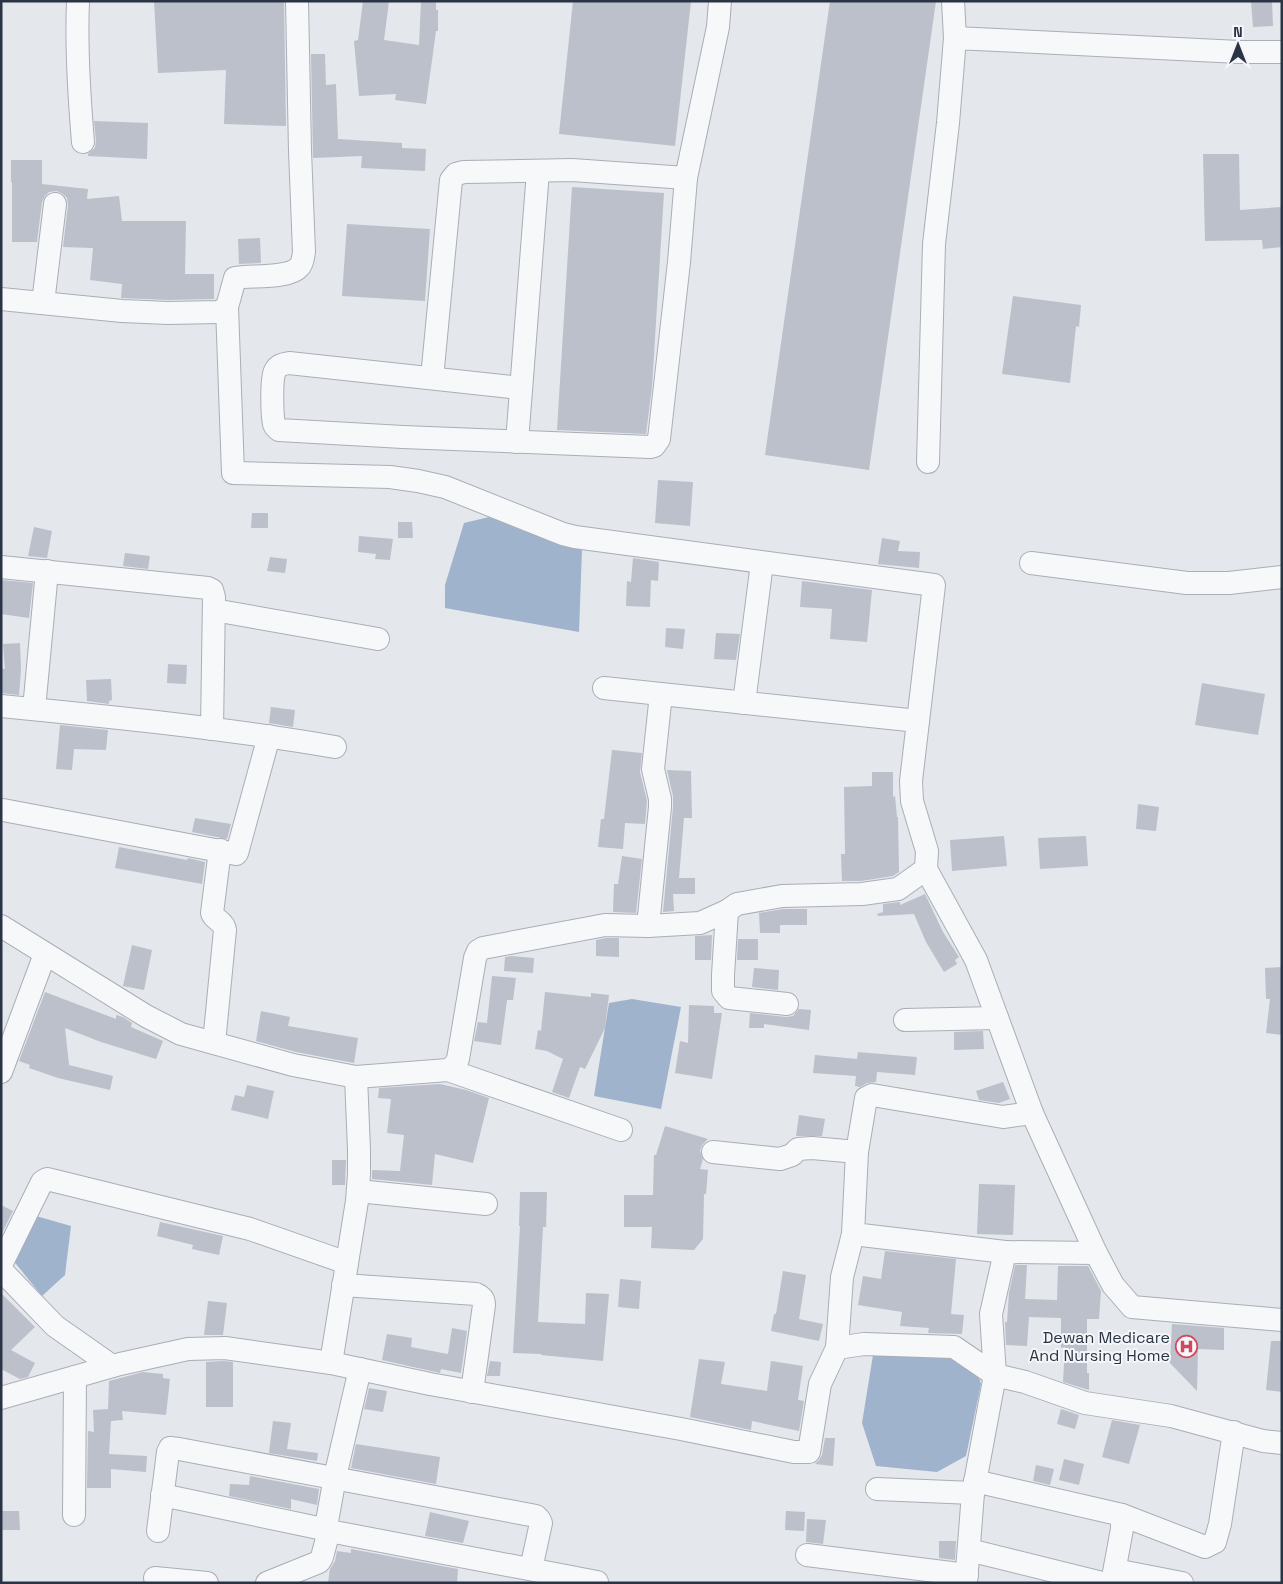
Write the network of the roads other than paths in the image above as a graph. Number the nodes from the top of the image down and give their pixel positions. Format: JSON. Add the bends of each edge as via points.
{"nodes":[{"id":1,"x":78,"y":1,"type":"edge"},
{"id":2,"x":297,"y":1,"type":"edge"},
{"id":3,"x":720,"y":1,"type":"edge"},
{"id":4,"x":953,"y":1,"type":"edge"},
{"id":5,"x":955,"y":38,"type":"junction"},
{"id":6,"x":1282,"y":52,"type":"edge"},
{"id":7,"x":83,"y":142,"type":"dead end"},
{"id":8,"x":538,"y":171,"type":"junction"},
{"id":9,"x":686,"y":178,"type":"junction"},
{"id":10,"x":55,"y":204,"type":"dead end"},
{"id":11,"x":1,"y":299,"type":"edge"},
{"id":12,"x":43,"y":303,"type":"junction"},
{"id":13,"x":227,"y":307,"type":"junction"},
{"id":14,"x":432,"y":378,"type":"junction"},
{"id":15,"x":521,"y":388,"type":"junction"},
{"id":16,"x":517,"y":442,"type":"junction"},
{"id":17,"x":928,"y":462,"type":"dead end"},
{"id":18,"x":762,"y":563,"type":"junction"},
{"id":19,"x":1032,"y":563,"type":"dead end"},
{"id":20,"x":1,"y":567,"type":"edge"},
{"id":21,"x":46,"y":571,"type":"junction"},
{"id":22,"x":1282,"y":576,"type":"edge"},
{"id":23,"x":214,"y":610,"type":"junction"},
{"id":24,"x":378,"y":639,"type":"dead end"},
{"id":25,"x":604,"y":688,"type":"dead end"},
{"id":26,"x":661,"y":694,"type":"junction"},
{"id":27,"x":744,"y":703,"type":"junction"},
{"id":28,"x":1,"y":706,"type":"edge"},
{"id":29,"x":34,"y":709,"type":"junction"},
{"id":30,"x":918,"y":721,"type":"junction"},
{"id":31,"x":212,"y":729,"type":"junction"},
{"id":32,"x":269,"y":736,"type":"junction"},
{"id":33,"x":335,"y":746,"type":"dead end"},
{"id":34,"x":4,"y":810,"type":"dead end"},
{"id":35,"x":220,"y":850,"type":"junction"},
{"id":36,"x":926,"y":869,"type":"junction"},
{"id":37,"x":727,"y":911,"type":"junction"},
{"id":38,"x":1,"y":926,"type":"edge"},
{"id":39,"x":648,"y":926,"type":"junction"},
{"id":40,"x":45,"y":954,"type":"junction"},
{"id":41,"x":787,"y":1004,"type":"dead end"},
{"id":42,"x":997,"y":1018,"type":"junction"},
{"id":43,"x":905,"y":1020,"type":"dead end"},
{"id":44,"x":214,"y":1043,"type":"junction"},
{"id":45,"x":448,"y":1070,"type":"junction"},
{"id":46,"x":1,"y":1072,"type":"edge"},
{"id":47,"x":356,"y":1077,"type":"junction"},
{"id":48,"x":1032,"y":1113,"type":"junction"},
{"id":49,"x":622,"y":1130,"type":"dead end"},
{"id":50,"x":713,"y":1152,"type":"dead end"},
{"id":51,"x":857,"y":1152,"type":"junction"},
{"id":52,"x":358,"y":1191,"type":"junction"},
{"id":53,"x":486,"y":1204,"type":"dead end"},
{"id":54,"x":853,"y":1234,"type":"junction"},
{"id":55,"x":1005,"y":1252,"type":"junction"},
{"id":56,"x":1096,"y":1253,"type":"junction"},
{"id":57,"x":1,"y":1265,"type":"edge"},
{"id":58,"x":1,"y":1270,"type":"edge"},
{"id":59,"x":345,"y":1274,"type":"junction"},
{"id":60,"x":1282,"y":1320,"type":"edge"},
{"id":61,"x":837,"y":1348,"type":"junction"},
{"id":62,"x":331,"y":1363,"type":"junction"},
{"id":63,"x":112,"y":1366,"type":"junction"},
{"id":64,"x":360,"y":1368,"type":"junction"},
{"id":65,"x":996,"y":1374,"type":"junction"},
{"id":66,"x":76,"y":1377,"type":"junction"},
{"id":67,"x":472,"y":1392,"type":"junction"},
{"id":68,"x":2,"y":1398,"type":"edge"},
{"id":69,"x":1234,"y":1432,"type":"junction"},
{"id":70,"x":1282,"y":1444,"type":"edge"},
{"id":71,"x":335,"y":1477,"type":"junction"},
{"id":72,"x":974,"y":1487,"type":"junction"},
{"id":73,"x":877,"y":1489,"type":"dead end"},
{"id":74,"x":162,"y":1495,"type":"junction"},
{"id":75,"x":74,"y":1516,"type":"dead end"},
{"id":76,"x":1122,"y":1516,"type":"junction"},
{"id":77,"x":328,"y":1530,"type":"junction"},
{"id":78,"x":158,"y":1531,"type":"dead end"},
{"id":79,"x":969,"y":1550,"type":"junction"},
{"id":80,"x":806,"y":1555,"type":"dead end"},
{"id":81,"x":532,"y":1569,"type":"junction"},
{"id":82,"x":155,"y":1578,"type":"dead end"},
{"id":83,"x":1110,"y":1578,"type":"edge"},
{"id":84,"x":967,"y":1579,"type":"edge"},
{"id":85,"x":597,"y":1582,"type":"edge"},
{"id":86,"x":207,"y":1583,"type":"edge"},
{"id":87,"x":267,"y":1583,"type":"edge"},
{"id":88,"x":1182,"y":1583,"type":"edge"}],
"edges":[{"from":1,"to":7,"type":"street","via":[[78,84]]},
{"from":2,"to":13,"type":"street","via":[[302,262],[289,274],[234,278]]},
{"from":3,"to":9,"type":"street","via":[[718,27]]},
{"from":4,"to":5,"type":"street"},
{"from":5,"to":6,"type":"street"},
{"from":5,"to":17,"type":"street","via":[[934,244]]},
{"from":8,"to":9,"type":"street","via":[[572,170]]},
{"from":8,"to":14,"type":"street","via":[[464,172],[451,180]]},
{"from":8,"to":15,"type":"street"},
{"from":9,"to":16,"type":"street","via":[[657,443],[650,448]]},
{"from":10,"to":12,"type":"street"},
{"from":11,"to":12,"type":"street"},
{"from":12,"to":13,"type":"street","via":[[168,313],[219,312]]},
{"from":13,"to":18,"type":"street","via":[[233,473],[390,477],[418,481],[445,487],[563,534]]},
{"from":14,"to":15,"type":"street"},
{"from":14,"to":16,"type":"street","via":[[282,365],[274,373],[274,425],[278,430]]},
{"from":15,"to":16,"type":"street"},
{"from":18,"to":27,"type":"street"},
{"from":18,"to":30,"type":"street","via":[[934,585]]},
{"from":19,"to":22,"type":"street","via":[[1187,583],[1229,583]]},
{"from":20,"to":21,"type":"street"},
{"from":21,"to":23,"type":"street","via":[[208,588],[212,590]]},
{"from":21,"to":29,"type":"street"},
{"from":23,"to":24,"type":"street"},
{"from":23,"to":31,"type":"street"},
{"from":25,"to":26,"type":"street"},
{"from":26,"to":27,"type":"street"},
{"from":26,"to":39,"type":"street","via":[[653,769],[660,807]]},
{"from":27,"to":30,"type":"street"},
{"from":28,"to":29,"type":"street"},
{"from":29,"to":31,"type":"street"},
{"from":30,"to":36,"type":"street","via":[[912,801],[927,851]]},
{"from":31,"to":32,"type":"street"},
{"from":32,"to":33,"type":"street"},
{"from":32,"to":35,"type":"street","via":[[238,853]]},
{"from":34,"to":35,"type":"street"},
{"from":35,"to":44,"type":"street","via":[[212,913],[225,930]]},
{"from":36,"to":37,"type":"street","via":[[898,889],[862,894],[782,896],[737,904]]},
{"from":36,"to":42,"type":"street","via":[[976,960]]},
{"from":37,"to":39,"type":"street","via":[[700,923]]},
{"from":37,"to":41,"type":"street","via":[[723,991],[729,998]]},
{"from":38,"to":40,"type":"street"},
{"from":39,"to":45,"type":"street","via":[[605,925],[480,949],[475,958],[458,1059]]},
{"from":40,"to":44,"type":"street","via":[[163,1026]]},
{"from":40,"to":46,"type":"street"},
{"from":42,"to":43,"type":"street"},
{"from":42,"to":48,"type":"street"},
{"from":44,"to":47,"type":"street","via":[[293,1065]]},
{"from":45,"to":47,"type":"street"},
{"from":45,"to":49,"type":"street"},
{"from":47,"to":52,"type":"street"},
{"from":48,"to":51,"type":"street","via":[[1003,1116],[872,1095],[866,1098]]},
{"from":48,"to":56,"type":"street"},
{"from":50,"to":51,"type":"street","via":[[780,1159],[798,1149]]},
{"from":51,"to":54,"type":"street"},
{"from":52,"to":53,"type":"street"},
{"from":52,"to":59,"type":"street"},
{"from":54,"to":55,"type":"street"},
{"from":54,"to":61,"type":"street","via":[[842,1277]]},
{"from":55,"to":56,"type":"street"},
{"from":55,"to":65,"type":"street","via":[[991,1314]]},
{"from":56,"to":60,"type":"street","via":[[1113,1285],[1132,1307]]},
{"from":57,"to":59,"type":"street","via":[[42,1182],[47,1179],[250,1229]]},
{"from":58,"to":63,"type":"street","via":[[55,1326]]},
{"from":59,"to":62,"type":"street"},
{"from":59,"to":67,"type":"street","via":[[481,1297],[484,1305]]},
{"from":61,"to":65,"type":"street","via":[[864,1344],[954,1347]]},
{"from":61,"to":67,"type":"street","via":[[820,1384],[809,1452],[794,1452]]},
{"from":62,"to":63,"type":"street","via":[[225,1348],[188,1349]]},
{"from":62,"to":64,"type":"street"},
{"from":63,"to":66,"type":"street"},
{"from":64,"to":67,"type":"street"},
{"from":64,"to":71,"type":"street"},
{"from":65,"to":69,"type":"street","via":[[1085,1403],[1171,1416]]},
{"from":65,"to":72,"type":"street"},
{"from":66,"to":68,"type":"street"},
{"from":66,"to":75,"type":"street"},
{"from":69,"to":70,"type":"street"},
{"from":69,"to":76,"type":"street","via":[[1215,1542],[1205,1547]]},
{"from":71,"to":74,"type":"street","via":[[170,1448]]},
{"from":71,"to":77,"type":"street"},
{"from":71,"to":81,"type":"street","via":[[536,1516],[541,1524]]},
{"from":72,"to":73,"type":"street"},
{"from":72,"to":76,"type":"street"},
{"from":72,"to":79,"type":"street"},
{"from":74,"to":77,"type":"street"},
{"from":74,"to":78,"type":"street"},
{"from":76,"to":83,"type":"street"},
{"from":77,"to":81,"type":"street"},
{"from":77,"to":87,"type":"street","via":[[319,1562]]},
{"from":79,"to":83,"type":"street"},
{"from":79,"to":84,"type":"street"},
{"from":80,"to":84,"type":"street"},
{"from":81,"to":85,"type":"street"},
{"from":82,"to":86,"type":"street"},
{"from":83,"to":88,"type":"street"}]}
